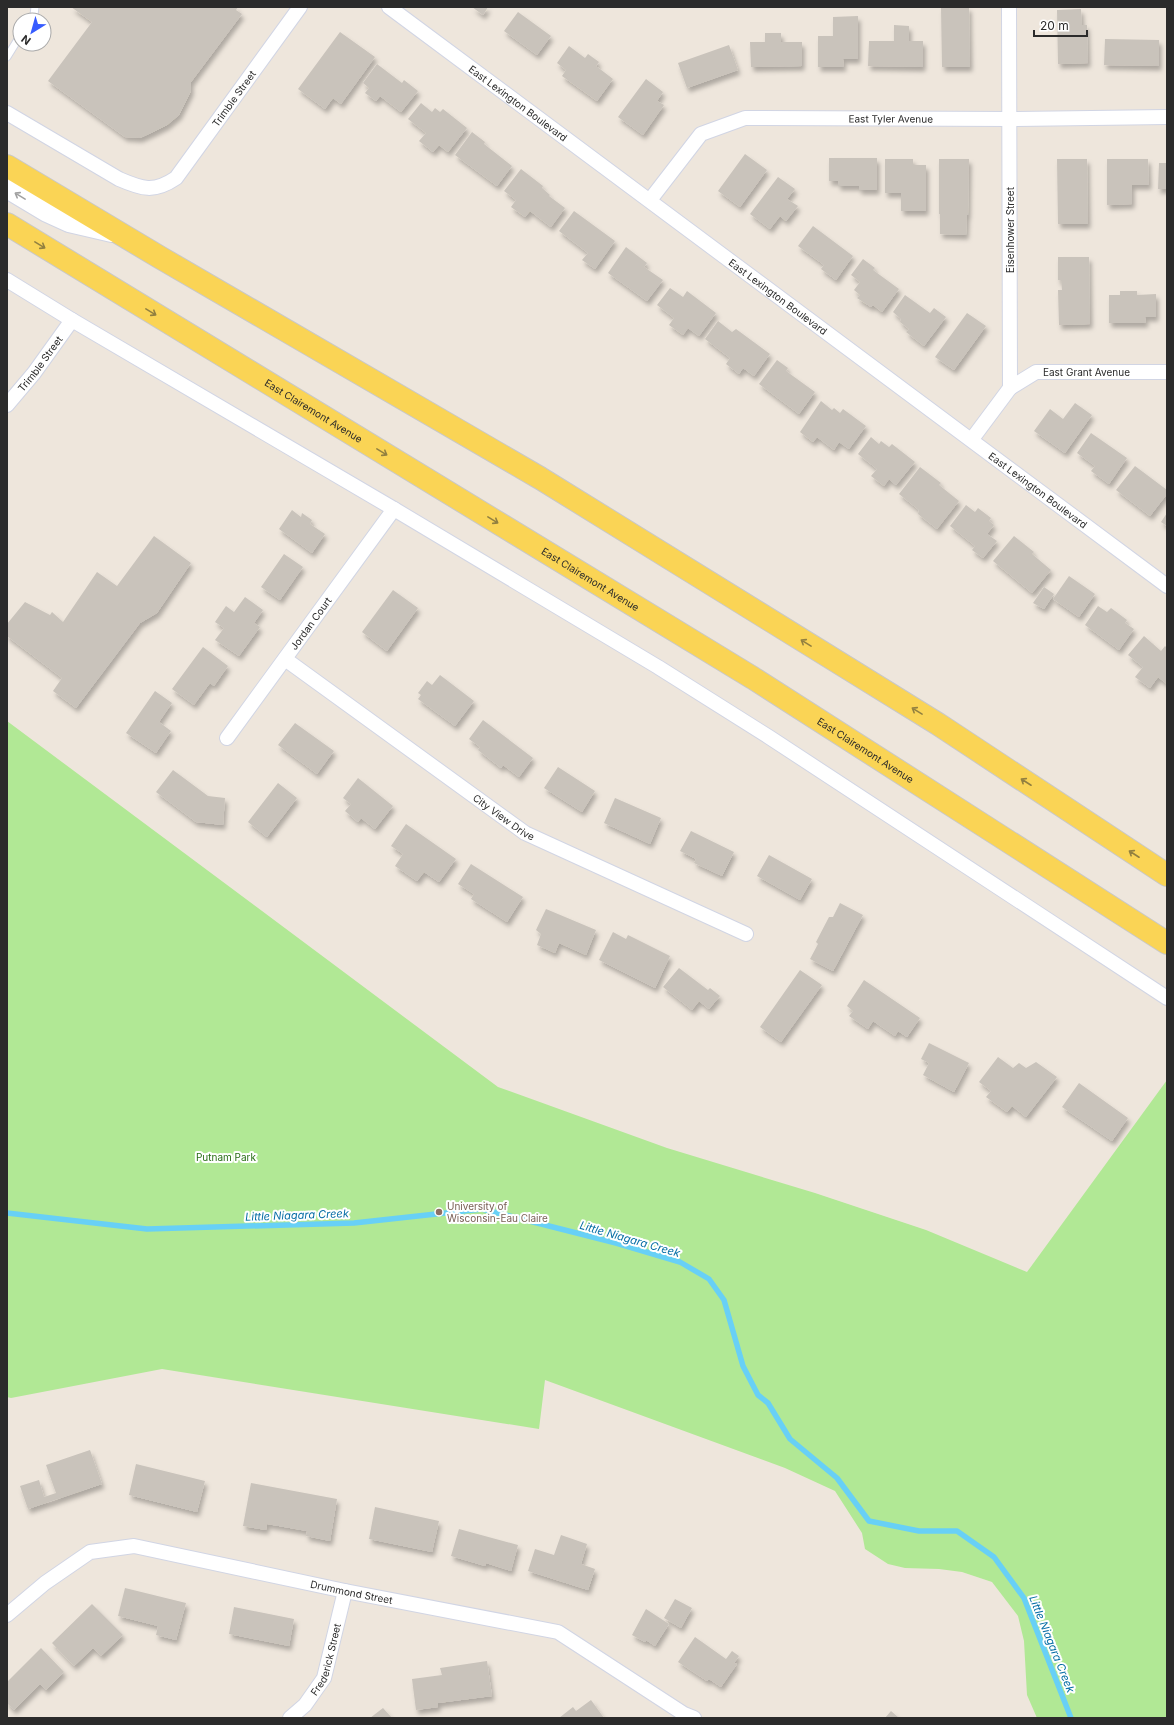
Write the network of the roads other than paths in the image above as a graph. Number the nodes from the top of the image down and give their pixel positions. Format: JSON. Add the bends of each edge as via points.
{"nodes":[{"id":1,"x":300,"y":7,"type":"edge"},
{"id":2,"x":388,"y":7,"type":"edge"},
{"id":3,"x":1009,"y":7,"type":"edge"},
{"id":4,"x":7,"y":113,"type":"edge"},
{"id":5,"x":1167,"y":117,"type":"edge"},
{"id":6,"x":1010,"y":119,"type":"junction"},
{"id":7,"x":7,"y":166,"type":"edge"},
{"id":8,"x":7,"y":188,"type":"edge"},
{"id":9,"x":650,"y":200,"type":"junction"},
{"id":10,"x":7,"y":224,"type":"edge"},
{"id":11,"x":122,"y":234,"type":"junction"},
{"id":12,"x":7,"y":280,"type":"edge"},
{"id":13,"x":72,"y":320,"type":"junction"},
{"id":14,"x":1167,"y":372,"type":"edge"},
{"id":15,"x":1010,"y":388,"type":"junction"},
{"id":16,"x":7,"y":405,"type":"edge"},
{"id":17,"x":972,"y":440,"type":"junction"},
{"id":18,"x":394,"y":509,"type":"junction"},
{"id":19,"x":1167,"y":586,"type":"edge"},
{"id":20,"x":285,"y":659,"type":"junction"},
{"id":21,"x":227,"y":738,"type":"dead end"},
{"id":22,"x":1167,"y":875,"type":"edge"},
{"id":23,"x":746,"y":934,"type":"dead end"},
{"id":24,"x":1167,"y":943,"type":"edge"},
{"id":25,"x":1167,"y":998,"type":"edge"},
{"id":26,"x":345,"y":1591,"type":"junction"},
{"id":27,"x":7,"y":1615,"type":"edge"},
{"id":28,"x":686,"y":1717,"type":"edge"},
{"id":29,"x":290,"y":1718,"type":"edge"}],
"edges":[{"from":1,"to":4,"type":"street","name":"Trimble Street","via":[[176,178],[165,186],[151,188],[119,179]]},
{"from":2,"to":9,"type":"street","name":"East Lexington Boulevard"},
{"from":3,"to":6,"type":"street","name":"Eisenhower Street"},
{"from":5,"to":6,"type":"street","name":"East Tyler Avenue"},
{"from":6,"to":9,"type":"street","name":"East Tyler Avenue","via":[[745,118],[701,134]]},
{"from":6,"to":15,"type":"street","name":"Eisenhower Street"},
{"from":7,"to":11,"type":"main road"},
{"from":11,"to":8,"type":"street","one_way":true,"via":[[69,222]]},
{"from":9,"to":17,"type":"street","name":"East Lexington Boulevard"},
{"from":10,"to":24,"type":"main road","name":"East Clairemont Avenue","one_way":true,"via":[[753,678]]},
{"from":22,"to":11,"type":"main road","one_way":true,"via":[[938,724],[540,478]]},
{"from":12,"to":13,"type":"street"},
{"from":13,"to":16,"type":"street","name":"Trimble Street","via":[[34,373]]},
{"from":13,"to":18,"type":"street"},
{"from":14,"to":15,"type":"street","name":"East Grant Avenue","via":[[1036,372]]},
{"from":15,"to":17,"type":"street"},
{"from":17,"to":19,"type":"street","name":"East Lexington Boulevard"},
{"from":18,"to":20,"type":"street","name":"Jordan Court"},
{"from":18,"to":25,"type":"street","via":[[565,610],[769,737]]},
{"from":20,"to":21,"type":"street","name":"Jordan Court"},
{"from":20,"to":23,"type":"street","name":"City View Drive","via":[[525,833]]},
{"from":26,"to":27,"type":"street","name":"Drummond Street","via":[[134,1546],[90,1552],[45,1583]]},
{"from":26,"to":28,"type":"street","name":"Drummond Street","via":[[558,1632]]},
{"from":26,"to":29,"type":"street","name":"Frederick Street","via":[[324,1678],[305,1705]]}]}
